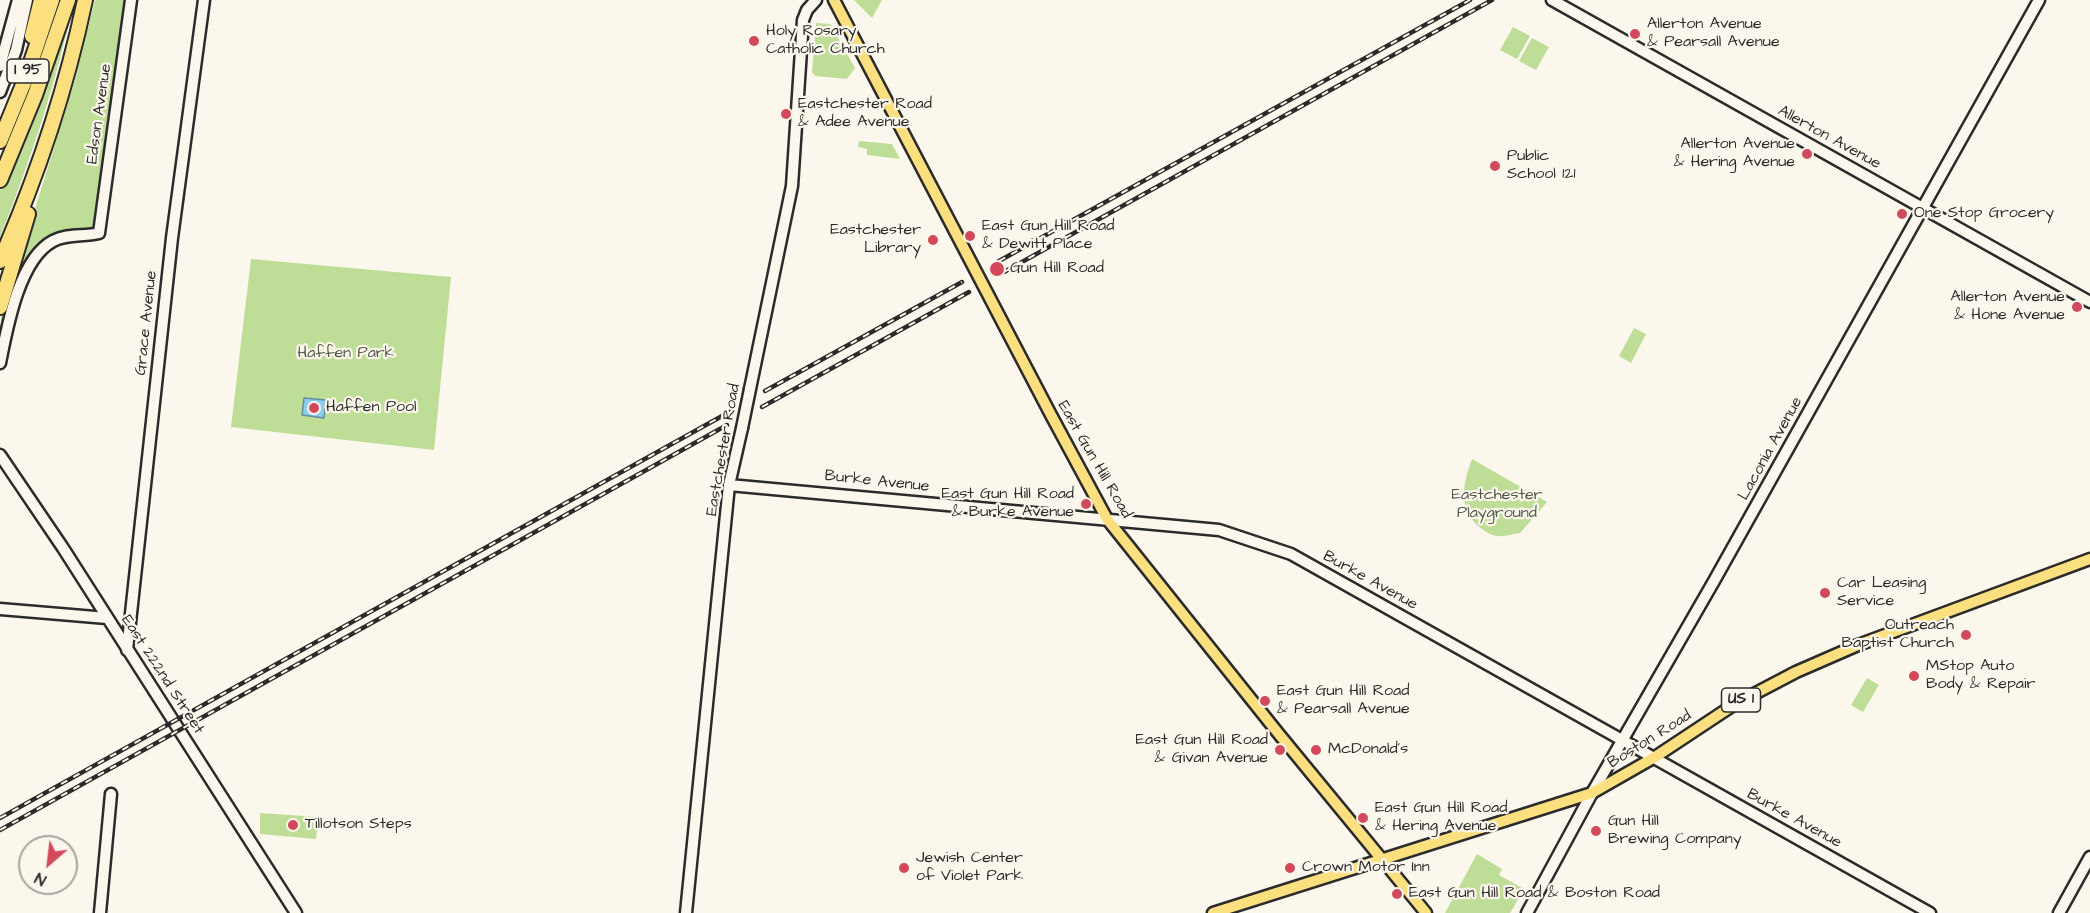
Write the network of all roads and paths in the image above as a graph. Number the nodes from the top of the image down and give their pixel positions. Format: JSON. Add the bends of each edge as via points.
{"nodes":[{"id":1,"x":18,"y":0,"type":"edge"},
{"id":2,"x":27,"y":0,"type":"edge"},
{"id":3,"x":42,"y":0,"type":"edge"},
{"id":4,"x":52,"y":0,"type":"edge"},
{"id":5,"x":68,"y":0,"type":"edge"},
{"id":6,"x":85,"y":0,"type":"edge"},
{"id":7,"x":130,"y":0,"type":"edge"},
{"id":8,"x":204,"y":0,"type":"edge"},
{"id":9,"x":816,"y":0,"type":"edge"},
{"id":10,"x":834,"y":0,"type":"edge"},
{"id":11,"x":1552,"y":0,"type":"edge"},
{"id":12,"x":2039,"y":0,"type":"edge"},
{"id":13,"x":19,"y":19,"type":"junction"},
{"id":14,"x":0,"y":66,"type":"edge"},
{"id":15,"x":0,"y":92,"type":"edge"},
{"id":16,"x":12,"y":113,"type":"junction"},
{"id":17,"x":53,"y":121,"type":"junction"},
{"id":18,"x":0,"y":141,"type":"edge"},
{"id":19,"x":0,"y":180,"type":"edge"},
{"id":20,"x":1924,"y":208,"type":"junction"},
{"id":21,"x":0,"y":261,"type":"edge"},
{"id":22,"x":2090,"y":302,"type":"edge"},
{"id":23,"x":0,"y":307,"type":"edge"},
{"id":24,"x":0,"y":363,"type":"edge"},
{"id":25,"x":0,"y":455,"type":"edge"},
{"id":26,"x":729,"y":485,"type":"junction"},
{"id":27,"x":1107,"y":519,"type":"junction"},
{"id":28,"x":2090,"y":559,"type":"edge"},
{"id":29,"x":0,"y":609,"type":"edge"},
{"id":30,"x":107,"y":618,"type":"junction"},
{"id":31,"x":127,"y":650,"type":"junction"},
{"id":32,"x":1623,"y":739,"type":"junction"},
{"id":33,"x":1655,"y":757,"type":"junction"},
{"id":34,"x":1592,"y":793,"type":"junction"},
{"id":35,"x":111,"y":794,"type":"dead end"},
{"id":36,"x":2090,"y":858,"type":"edge"},
{"id":37,"x":1383,"y":860,"type":"junction"},
{"id":38,"x":100,"y":913,"type":"edge"},
{"id":39,"x":296,"y":913,"type":"edge"},
{"id":40,"x":686,"y":913,"type":"edge"},
{"id":41,"x":1214,"y":913,"type":"edge"},
{"id":42,"x":1426,"y":913,"type":"edge"},
{"id":43,"x":1527,"y":913,"type":"edge"},
{"id":44,"x":1930,"y":913,"type":"edge"},
{"id":45,"x":2059,"y":913,"type":"edge"}],
"edges":[{"from":1,"to":13,"type":"main road"},
{"from":2,"to":13,"type":"main road"},
{"from":3,"to":16,"type":"highway"},
{"from":4,"to":16,"type":"highway","number":"I 95"},
{"from":5,"to":19,"type":"highway"},
{"from":6,"to":17,"type":"highway","number":"I 95"},
{"from":7,"to":24,"type":"main road","name":"Edson Avenue","via":[[99,232],[53,241],[40,252],[17,296]]},
{"from":8,"to":31,"type":"main road","name":"Grace Avenue","via":[[172,237]]},
{"from":9,"to":26,"type":"main road","name":"Eastchester Road","bridge":true,"via":[[803,20],[792,186]]},
{"from":10,"to":27,"type":"main road","name":"East Gun Hill Road"},
{"from":11,"to":20,"type":"main road","name":"Allerton Avenue"},
{"from":12,"to":20,"type":"main road","name":"Laconia Avenue"},
{"from":13,"to":14,"type":"main road"},
{"from":13,"to":15,"type":"main road","via":[[15,50]]},
{"from":16,"to":18,"type":"highway","number":"I 95"},
{"from":17,"to":21,"type":"highway","number":"I 95"},
{"from":17,"to":23,"type":"highway"},
{"from":20,"to":22,"type":"main road","name":"Allerton Avenue"},
{"from":20,"to":32,"type":"main road","name":"Laconia Avenue"},
{"from":25,"to":30,"type":"main road","name":"East 222nd Street"},
{"from":26,"to":27,"type":"main road","name":"Burke Avenue"},
{"from":26,"to":40,"type":"main road","name":"Eastchester Road"},
{"from":27,"to":32,"type":"main road","name":"Burke Avenue","via":[[1219,530],[1291,554]]},
{"from":27,"to":37,"type":"main road","name":"East Gun Hill Road"},
{"from":28,"to":33,"type":"main road","name":"Boston Road","number":"US 1","via":[[1807,667],[1735,704]]},
{"from":29,"to":30,"type":"main road"},
{"from":30,"to":31,"type":"main road","name":"East 222nd Street"},
{"from":31,"to":39,"type":"main road","name":"East 222nd Street"},
{"from":32,"to":33,"type":"main road","name":"Burke Avenue"},
{"from":32,"to":34,"type":"main road","name":"Laconia Avenue"},
{"from":33,"to":34,"type":"main road","name":"Boston Road","number":"US 1"},
{"from":33,"to":44,"type":"main road","name":"Burke Avenue"},
{"from":34,"to":37,"type":"main road","name":"Boston Road","number":"US 1"},
{"from":34,"to":43,"type":"main road","name":"Laconia Avenue"},
{"from":35,"to":38,"type":"main road"},
{"from":36,"to":45,"type":"main road"},
{"from":37,"to":41,"type":"main road","name":"Boston Road","number":"US 1"},
{"from":37,"to":42,"type":"main road","name":"East Gun Hill Road"}]}
